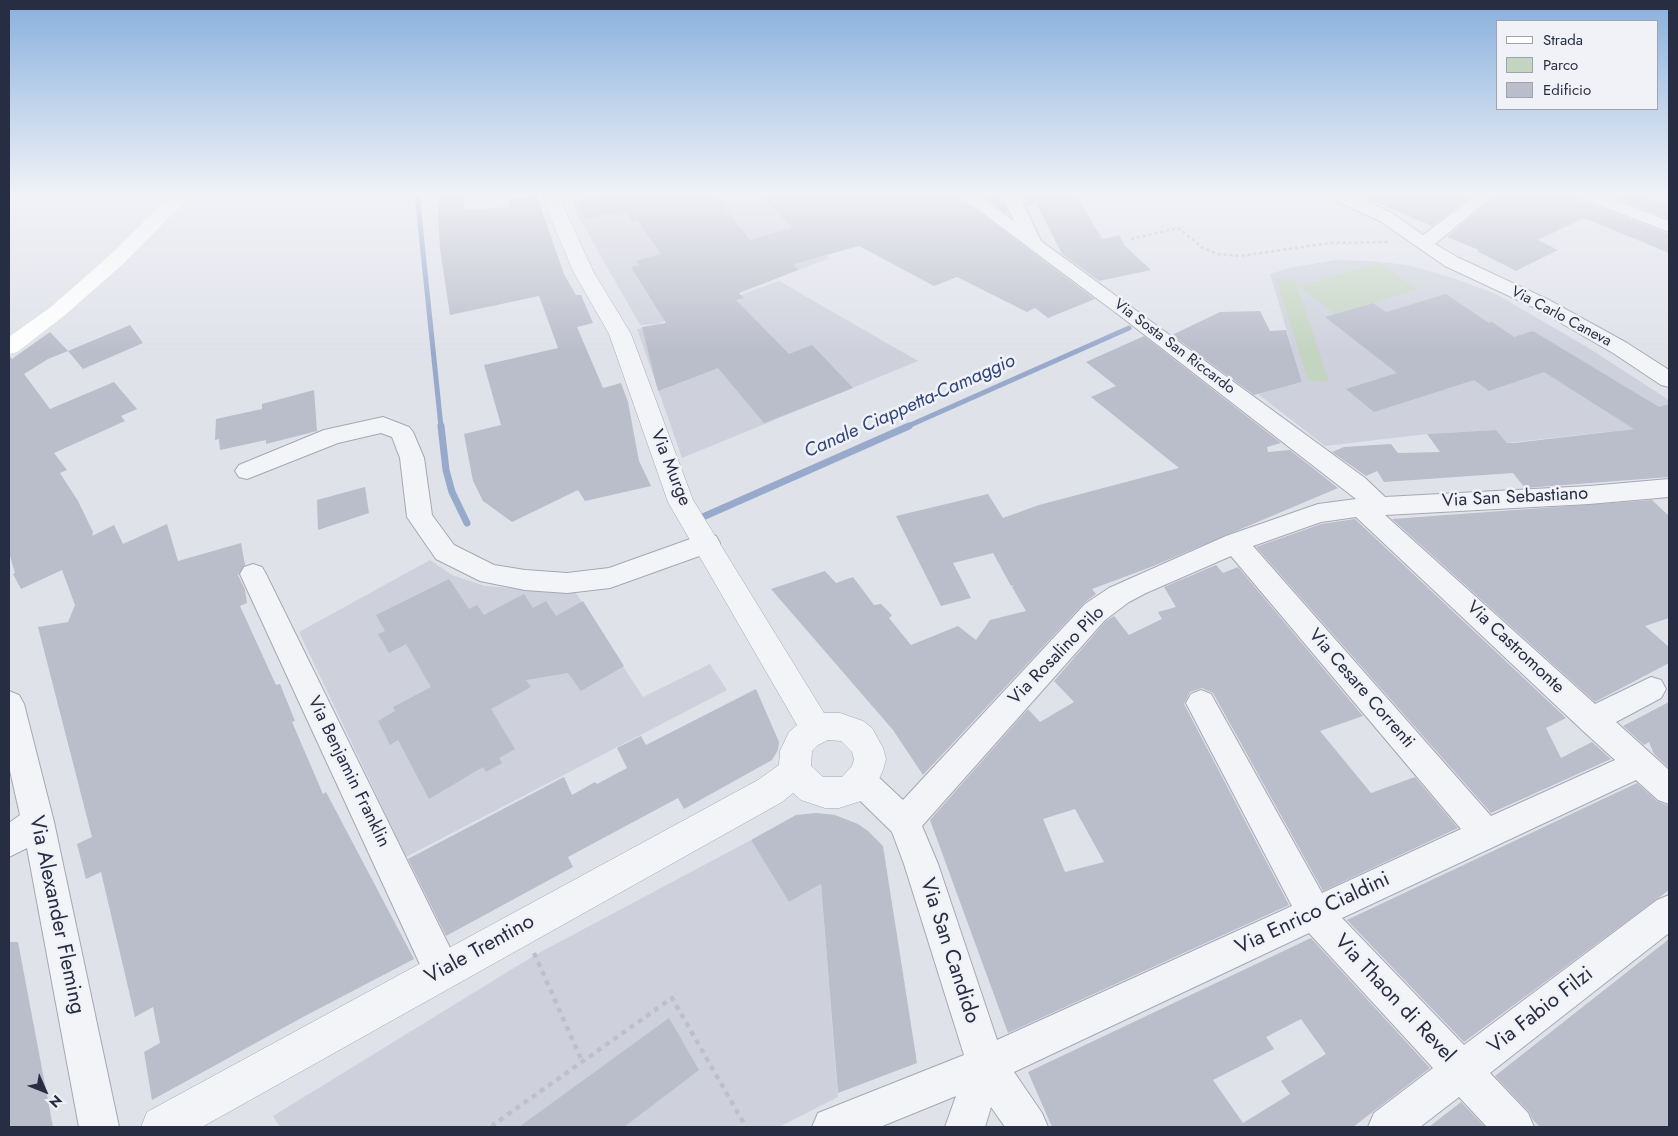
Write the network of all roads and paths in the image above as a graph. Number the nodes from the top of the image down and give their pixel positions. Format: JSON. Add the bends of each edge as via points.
{"nodes":[{"id":1,"x":115,"y":247,"type":"edge"},
{"id":2,"x":128,"y":247,"type":"edge"},
{"id":3,"x":572,"y":247,"type":"edge"},
{"id":4,"x":1037,"y":247,"type":"edge"},
{"id":5,"x":1201,"y":247,"type":"edge"},
{"id":6,"x":1302,"y":247,"type":"edge"},
{"id":7,"x":1428,"y":247,"type":"edge"},
{"id":8,"x":9,"y":336,"type":"edge"},
{"id":9,"x":9,"y":347,"type":"edge"},
{"id":10,"x":1669,"y":380,"type":"edge"},
{"id":11,"x":247,"y":471,"type":"dead end"},
{"id":12,"x":1660,"y":489,"type":"edge"},
{"id":13,"x":1370,"y":506,"type":"junction"},
{"id":14,"x":1669,"y":506,"type":"edge"},
{"id":15,"x":705,"y":539,"type":"junction"},
{"id":16,"x":1236,"y":543,"type":"junction"},
{"id":17,"x":253,"y":574,"type":"dead end"},
{"id":18,"x":1651,"y":690,"type":"dead end"},
{"id":19,"x":1201,"y":703,"type":"dead end"},
{"id":20,"x":9,"y":704,"type":"edge"},
{"id":21,"x":1592,"y":720,"type":"junction"},
{"id":22,"x":816,"y":729,"type":"junction"},
{"id":23,"x":1640,"y":763,"type":"junction"},
{"id":24,"x":796,"y":771,"type":"junction"},
{"id":25,"x":861,"y":781,"type":"junction"},
{"id":26,"x":1669,"y":790,"type":"edge"},
{"id":27,"x":38,"y":822,"type":"junction"},
{"id":28,"x":904,"y":822,"type":"junction"},
{"id":29,"x":1486,"y":834,"type":"junction"},
{"id":30,"x":9,"y":841,"type":"edge"},
{"id":31,"x":1669,"y":912,"type":"edge"},
{"id":32,"x":1314,"y":913,"type":"junction"},
{"id":33,"x":523,"y":927,"type":"junction"},
{"id":34,"x":442,"y":971,"type":"junction"},
{"id":35,"x":582,"y":1061,"type":"junction"},
{"id":36,"x":986,"y":1064,"type":"junction"},
{"id":37,"x":1462,"y":1071,"type":"junction"},
{"id":38,"x":99,"y":1127,"type":"edge"},
{"id":39,"x":162,"y":1127,"type":"edge"},
{"id":40,"x":494,"y":1127,"type":"edge"},
{"id":41,"x":746,"y":1127,"type":"edge"},
{"id":42,"x":832,"y":1127,"type":"edge"},
{"id":43,"x":965,"y":1127,"type":"edge"},
{"id":44,"x":1028,"y":1127,"type":"edge"},
{"id":45,"x":1388,"y":1127,"type":"edge"},
{"id":46,"x":1514,"y":1127,"type":"edge"}],
"edges":[{"from":1,"to":8,"type":"main road","via":[[48,307]]},
{"from":2,"to":9,"type":"main road","via":[[58,311]]},
{"from":3,"to":15,"type":"street","name":"Via Murge","via":[[620,334],[681,502]]},
{"from":4,"to":13,"type":"street","name":"Via Sosta San Riccardo","via":[[1356,484]]},
{"from":5,"to":6,"type":"path","via":[[1218,254],[1240,256]]},
{"from":7,"to":10,"type":"street","name":"Via Carlo Caneva","via":[[1452,262],[1542,304]]},
{"from":11,"to":15,"type":"street","via":[[332,436],[383,425],[401,432],[412,458],[420,517],[445,552],[489,574],[524,580],[567,583],[610,578]]},
{"from":12,"to":13,"type":"street","name":"Via San Sebastiano"},
{"from":12,"to":14,"type":"street"},
{"from":13,"to":16,"type":"street","name":"Via Rosalino Pilo","via":[[1318,513]]},
{"from":13,"to":21,"type":"street","name":"Via Castromonte"},
{"from":15,"to":22,"type":"street","name":"Via Murge"},
{"from":16,"to":28,"type":"street","name":"Via Rosalino Pilo","via":[[1137,586],[1095,612]]},
{"from":16,"to":29,"type":"street","name":"Via Cesare Correnti"},
{"from":17,"to":34,"type":"street","name":"Via Benjamin Franklin"},
{"from":18,"to":21,"type":"street"},
{"from":19,"to":32,"type":"street","name":"Via Thaon di Revel"},
{"from":20,"to":27,"type":"street","name":"Via Alexander Fleming"},
{"from":21,"to":23,"type":"street","name":"Via Castromonte"},
{"from":22,"to":24,"type":"street","via":[[800,742],[794,761]]},
{"from":22,"to":25,"type":"street","via":[[840,727],[861,738],[870,759]]},
{"from":23,"to":26,"type":"street","name":"Via Castromonte"},
{"from":23,"to":29,"type":"street","name":"Via Enrico Cialdini"},
{"from":24,"to":25,"type":"street","via":[[813,789],[826,793],[852,789]]},
{"from":24,"to":33,"type":"street","name":"Viale Trentino","via":[[770,791]]},
{"from":25,"to":28,"type":"street","name":"Via San Candido"},
{"from":27,"to":30,"type":"street"},
{"from":27,"to":38,"type":"street","name":"Via Alexander Fleming"},
{"from":28,"to":36,"type":"street","name":"Via San Candido"},
{"from":29,"to":32,"type":"street","name":"Via Enrico Cialdini"},
{"from":31,"to":37,"type":"street","name":"Via Fabio Filzi"},
{"from":32,"to":36,"type":"street","name":"Via Enrico Cialdini"},
{"from":32,"to":37,"type":"street","name":"Via Thaon di Revel"},
{"from":33,"to":34,"type":"street","name":"Viale Trentino"},
{"from":33,"to":35,"type":"path"},
{"from":34,"to":39,"type":"street","name":"Viale Trentino"},
{"from":35,"to":40,"type":"path"},
{"from":35,"to":41,"type":"path","via":[[672,998]]},
{"from":36,"to":42,"type":"street","name":"Via Enrico Cialdini"},
{"from":36,"to":43,"type":"street"},
{"from":36,"to":44,"type":"street","name":"Via San Candido"},
{"from":37,"to":45,"type":"street","name":"Via Fabio Filzi"},
{"from":37,"to":46,"type":"street","name":"Via Thaon di Revel"}]}
